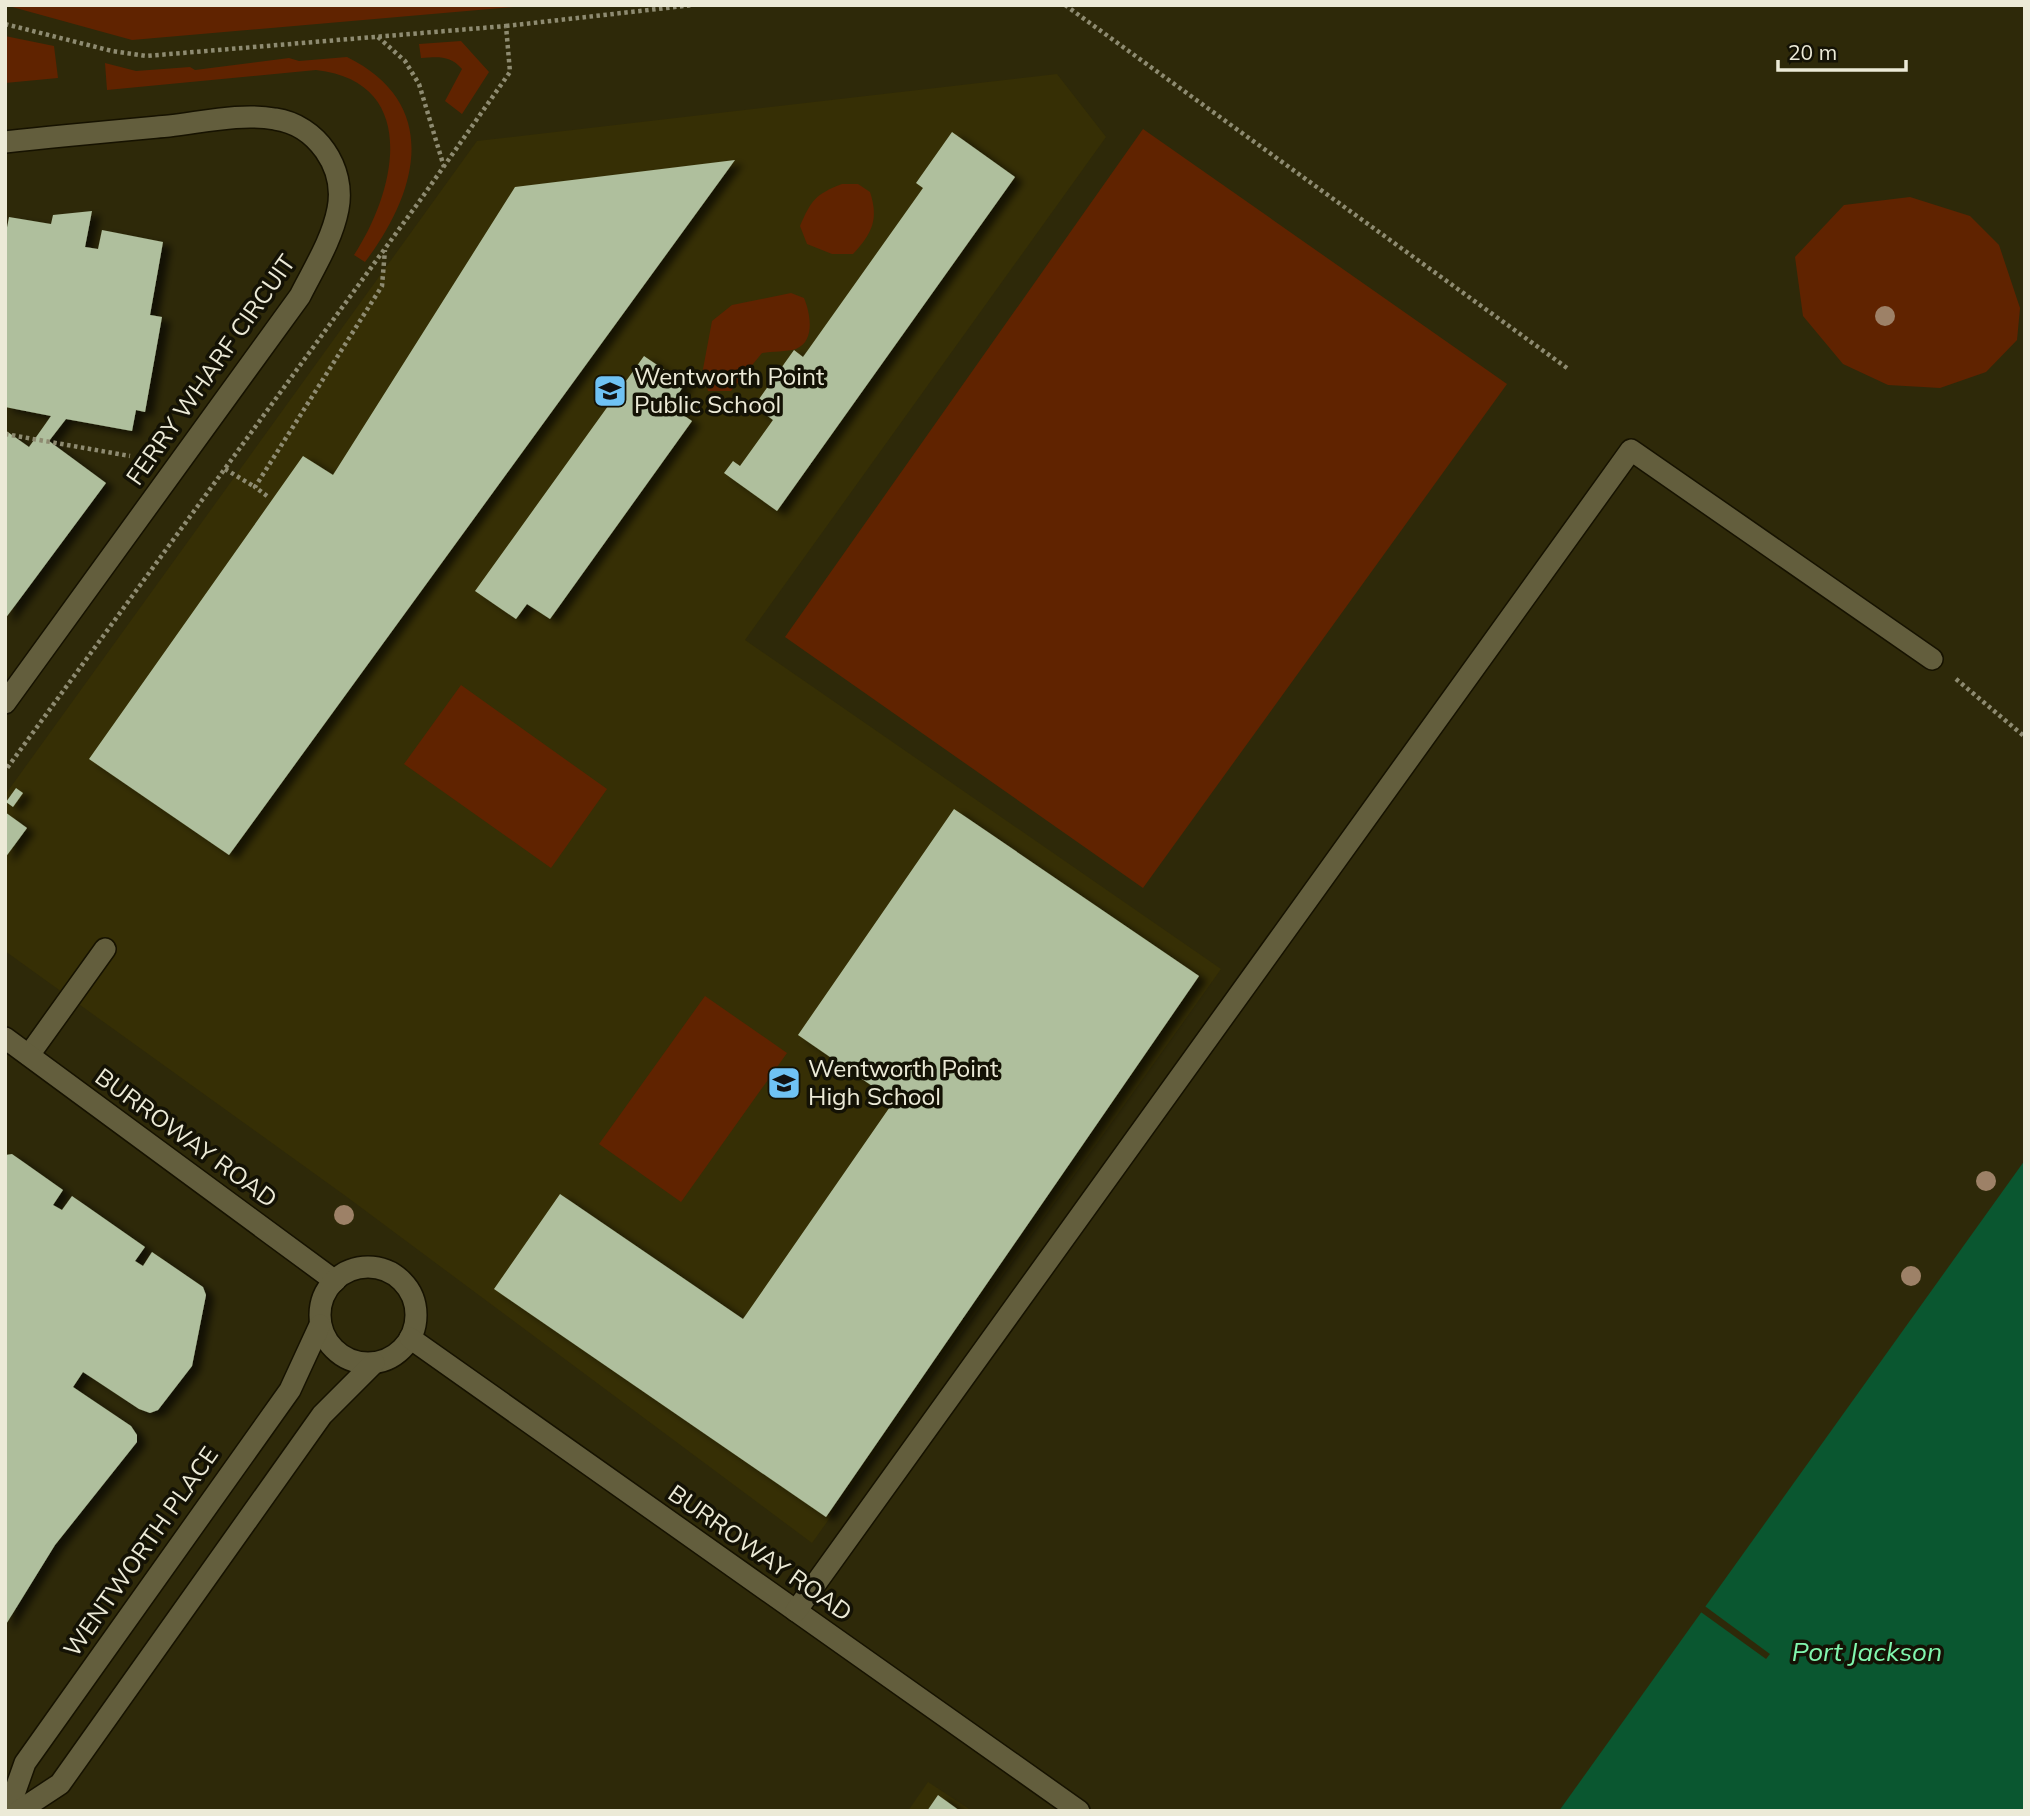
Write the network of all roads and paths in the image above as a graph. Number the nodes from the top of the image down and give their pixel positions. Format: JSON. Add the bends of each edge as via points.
{"nodes":[{"id":1,"x":693,"y":5,"type":"edge"},
{"id":2,"x":1065,"y":5,"type":"edge"},
{"id":3,"x":5,"y":24,"type":"edge"},
{"id":4,"x":506,"y":26,"type":"junction"},
{"id":5,"x":377,"y":36,"type":"junction"},
{"id":6,"x":5,"y":142,"type":"edge"},
{"id":7,"x":444,"y":167,"type":"junction"},
{"id":8,"x":385,"y":249,"type":"junction"},
{"id":9,"x":1567,"y":368,"type":"dead end"},
{"id":10,"x":5,"y":433,"type":"edge"},
{"id":11,"x":130,"y":456,"type":"dead end"},
{"id":12,"x":225,"y":469,"type":"junction"},
{"id":13,"x":255,"y":487,"type":"junction"},
{"id":14,"x":267,"y":496,"type":"dead end"},
{"id":15,"x":1932,"y":659,"type":"joint"},
{"id":16,"x":5,"y":703,"type":"edge"},
{"id":17,"x":2025,"y":737,"type":"edge"},
{"id":18,"x":5,"y":771,"type":"edge"},
{"id":19,"x":106,"y":949,"type":"dead end"},
{"id":20,"x":5,"y":1038,"type":"edge"},
{"id":21,"x":29,"y":1055,"type":"junction"},
{"id":22,"x":335,"y":1281,"type":"junction"},
{"id":23,"x":320,"y":1325,"type":"junction"},
{"id":24,"x":410,"y":1338,"type":"junction"},
{"id":25,"x":374,"y":1363,"type":"junction"},
{"id":26,"x":796,"y":1611,"type":"junction"},
{"id":27,"x":8,"y":1811,"type":"edge"},
{"id":28,"x":19,"y":1811,"type":"edge"},
{"id":29,"x":1079,"y":1811,"type":"edge"}],
"edges":[{"from":1,"to":4,"type":"path"},
{"from":2,"to":9,"type":"path"},
{"from":3,"to":5,"type":"path","via":[[146,56]]},
{"from":4,"to":5,"type":"path"},
{"from":4,"to":7,"type":"path","via":[[510,72]]},
{"from":5,"to":7,"type":"path","via":[[405,61],[419,84]]},
{"from":6,"to":16,"type":"street","name":"FERRY WHARF CIRCUIT","via":[[230,119],[277,119],[296,125],[323,148],[340,191],[329,240],[300,296]]},
{"from":7,"to":8,"type":"path"},
{"from":8,"to":12,"type":"path"},
{"from":8,"to":13,"type":"path","via":[[382,286]]},
{"from":10,"to":11,"type":"path"},
{"from":12,"to":13,"type":"path"},
{"from":12,"to":18,"type":"path"},
{"from":13,"to":14,"type":"path"},
{"from":15,"to":17,"type":"path"},
{"from":15,"to":26,"type":"street","via":[[1631,450]]},
{"from":19,"to":21,"type":"street"},
{"from":20,"to":21,"type":"street","name":"BURROWAY ROAD"},
{"from":21,"to":22,"type":"street","name":"BURROWAY ROAD"},
{"from":22,"to":23,"type":"street","via":[[325,1294]]},
{"from":22,"to":24,"type":"street","via":[[361,1267],[391,1273],[407,1288],[416,1309]]},
{"from":23,"to":25,"type":"street","via":[[340,1354]]},
{"from":23,"to":27,"type":"street","name":"WENTWORTH PLACE","via":[[290,1390],[25,1763]]},
{"from":24,"to":25,"type":"street","via":[[395,1355]]},
{"from":24,"to":26,"type":"street","name":"BURROWAY ROAD"},
{"from":25,"to":28,"type":"street","via":[[322,1415],[60,1784]]},
{"from":26,"to":29,"type":"street","name":"BURROWAY ROAD"}]}
